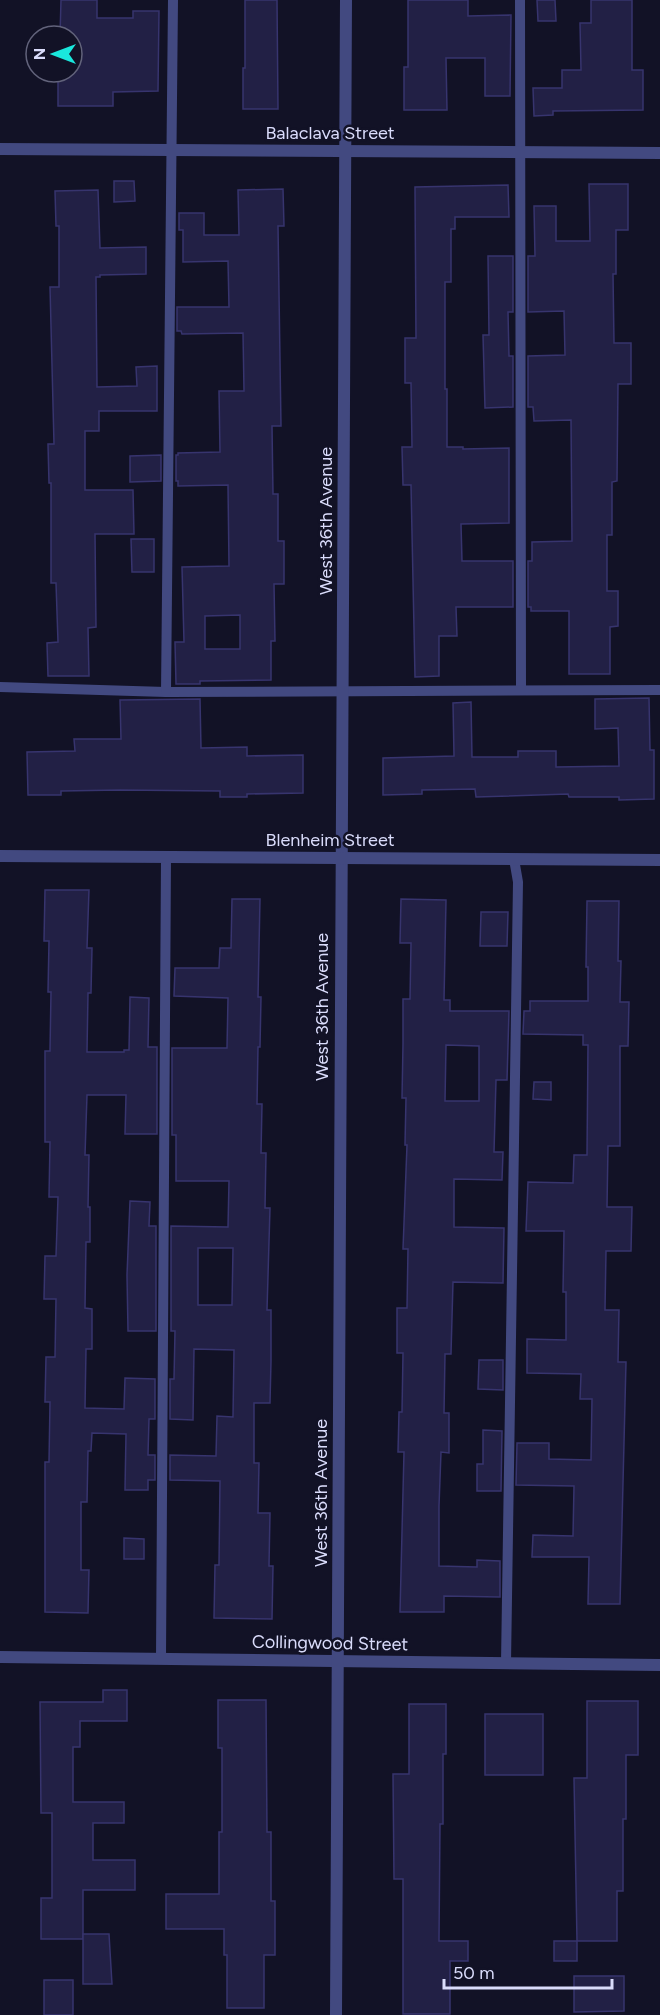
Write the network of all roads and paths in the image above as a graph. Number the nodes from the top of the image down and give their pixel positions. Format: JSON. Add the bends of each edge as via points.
{"nodes":[{"id":1,"x":173,"y":0,"type":"edge"},
{"id":2,"x":346,"y":0,"type":"edge"},
{"id":3,"x":520,"y":0,"type":"edge"},
{"id":4,"x":0,"y":148,"type":"edge"},
{"id":5,"x":173,"y":150,"type":"junction"},
{"id":6,"x":345,"y":151,"type":"junction"},
{"id":7,"x":520,"y":152,"type":"junction"},
{"id":8,"x":660,"y":153,"type":"edge"},
{"id":9,"x":0,"y":687,"type":"edge"},
{"id":10,"x":520,"y":689,"type":"junction"},
{"id":11,"x":660,"y":690,"type":"edge"},
{"id":12,"x":166,"y":692,"type":"junction"},
{"id":13,"x":343,"y":692,"type":"junction"},
{"id":14,"x":0,"y":856,"type":"edge"},
{"id":15,"x":166,"y":858,"type":"junction"},
{"id":16,"x":341,"y":858,"type":"junction"},
{"id":17,"x":514,"y":859,"type":"junction"},
{"id":18,"x":660,"y":860,"type":"edge"},
{"id":19,"x":0,"y":1657,"type":"edge"},
{"id":20,"x":161,"y":1658,"type":"junction"},
{"id":21,"x":338,"y":1662,"type":"junction"},
{"id":22,"x":506,"y":1663,"type":"junction"},
{"id":23,"x":660,"y":1665,"type":"edge"},
{"id":24,"x":336,"y":2015,"type":"edge"}],
"edges":[{"from":1,"to":5,"type":"lane"},
{"from":2,"to":6,"type":"street","name":"West 36th Avenue"},
{"from":3,"to":7,"type":"lane"},
{"from":4,"to":5,"type":"street","name":"Balaclava Street"},
{"from":5,"to":6,"type":"street","name":"Balaclava Street"},
{"from":5,"to":12,"type":"lane"},
{"from":6,"to":7,"type":"street","name":"Balaclava Street"},
{"from":6,"to":13,"type":"street","name":"West 36th Avenue"},
{"from":7,"to":8,"type":"street","name":"Balaclava Street"},
{"from":7,"to":10,"type":"lane"},
{"from":9,"to":12,"type":"lane"},
{"from":10,"to":11,"type":"lane"},
{"from":10,"to":13,"type":"lane"},
{"from":12,"to":13,"type":"lane"},
{"from":13,"to":16,"type":"street","name":"West 36th Avenue"},
{"from":14,"to":15,"type":"street","name":"Blenheim Street"},
{"from":15,"to":16,"type":"street","name":"Blenheim Street"},
{"from":15,"to":20,"type":"lane"},
{"from":16,"to":17,"type":"street","name":"Blenheim Street"},
{"from":16,"to":21,"type":"street","name":"West 36th Avenue"},
{"from":17,"to":18,"type":"street","name":"Blenheim Street"},
{"from":17,"to":22,"type":"lane","via":[[518,882]]},
{"from":19,"to":20,"type":"street","name":"Collingwood Street"},
{"from":20,"to":21,"type":"street","name":"Collingwood Street"},
{"from":21,"to":22,"type":"street","name":"Collingwood Street"},
{"from":21,"to":24,"type":"street","name":"West 36th Avenue"},
{"from":22,"to":23,"type":"street","name":"Collingwood Street"}]}
